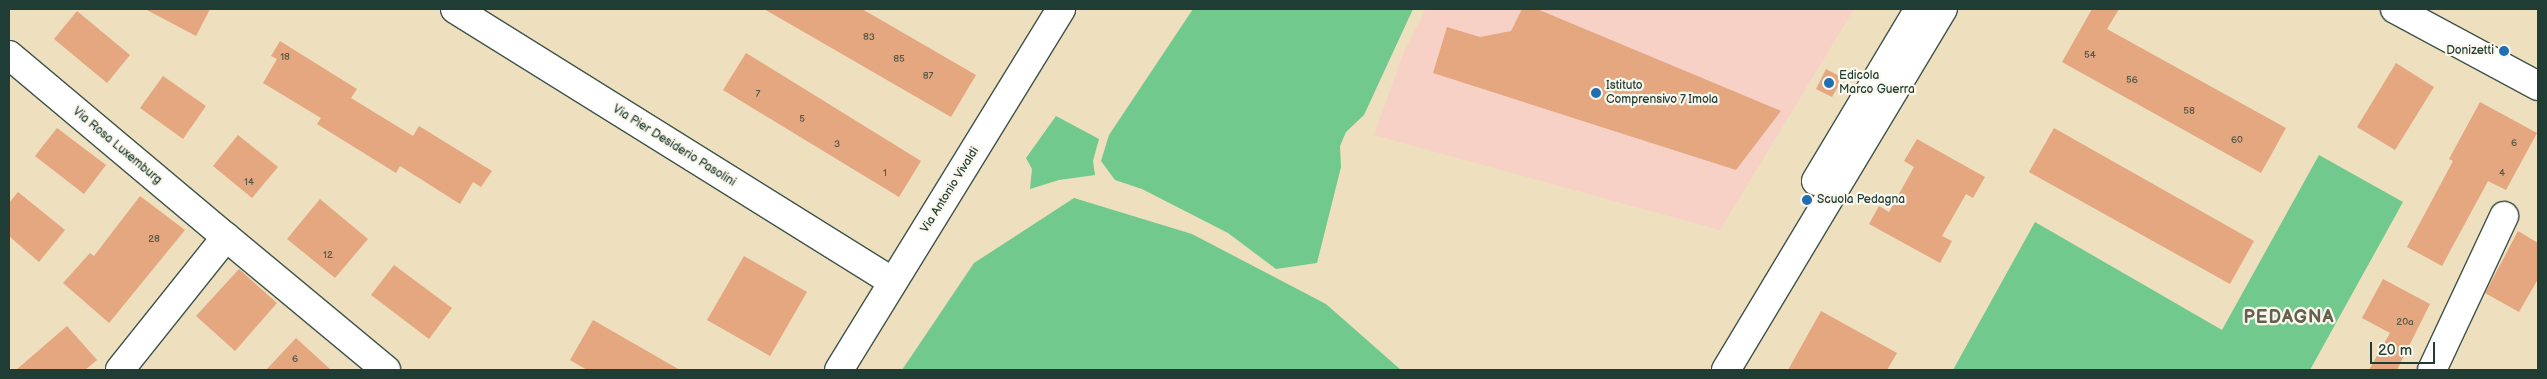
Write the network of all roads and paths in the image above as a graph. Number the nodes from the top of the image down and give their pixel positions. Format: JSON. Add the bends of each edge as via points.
{"nodes":[{"id":1,"x":456,"y":9,"type":"edge"},
{"id":2,"x":1061,"y":9,"type":"edge"},
{"id":3,"x":1919,"y":9,"type":"edge"},
{"id":4,"x":1943,"y":9,"type":"edge"},
{"id":5,"x":2395,"y":9,"type":"edge"},
{"id":6,"x":9,"y":55,"type":"edge"},
{"id":7,"x":2538,"y":86,"type":"edge"},
{"id":8,"x":2504,"y":216,"type":"dead end"},
{"id":9,"x":226,"y":237,"type":"junction"},
{"id":10,"x":1791,"y":241,"type":"junction"},
{"id":11,"x":894,"y":282,"type":"junction"},
{"id":12,"x":1761,"y":292,"type":"junction"},
{"id":13,"x":120,"y":370,"type":"edge"},
{"id":14,"x":386,"y":370,"type":"edge"},
{"id":15,"x":839,"y":370,"type":"edge"},
{"id":16,"x":1706,"y":370,"type":"edge"},
{"id":17,"x":1726,"y":370,"type":"edge"},
{"id":18,"x":2432,"y":370,"type":"edge"}],
"edges":[{"from":1,"to":11,"type":"street","name":"Via Pier Desiderio Pasolini"},
{"from":2,"to":11,"type":"street","name":"Via Antonio Vivaldi"},
{"from":3,"to":10,"type":"street"},
{"from":4,"to":10,"type":"street"},
{"from":5,"to":7,"type":"street"},
{"from":6,"to":9,"type":"street","name":"Via Rosa Luxemburg"},
{"from":8,"to":18,"type":"street"},
{"from":9,"to":13,"type":"street"},
{"from":9,"to":14,"type":"street","name":"Via Rosa Luxemburg"},
{"from":10,"to":12,"type":"street"},
{"from":11,"to":15,"type":"street","name":"Via Antonio Vivaldi"},
{"from":12,"to":16,"type":"street"},
{"from":12,"to":17,"type":"street"}]}
